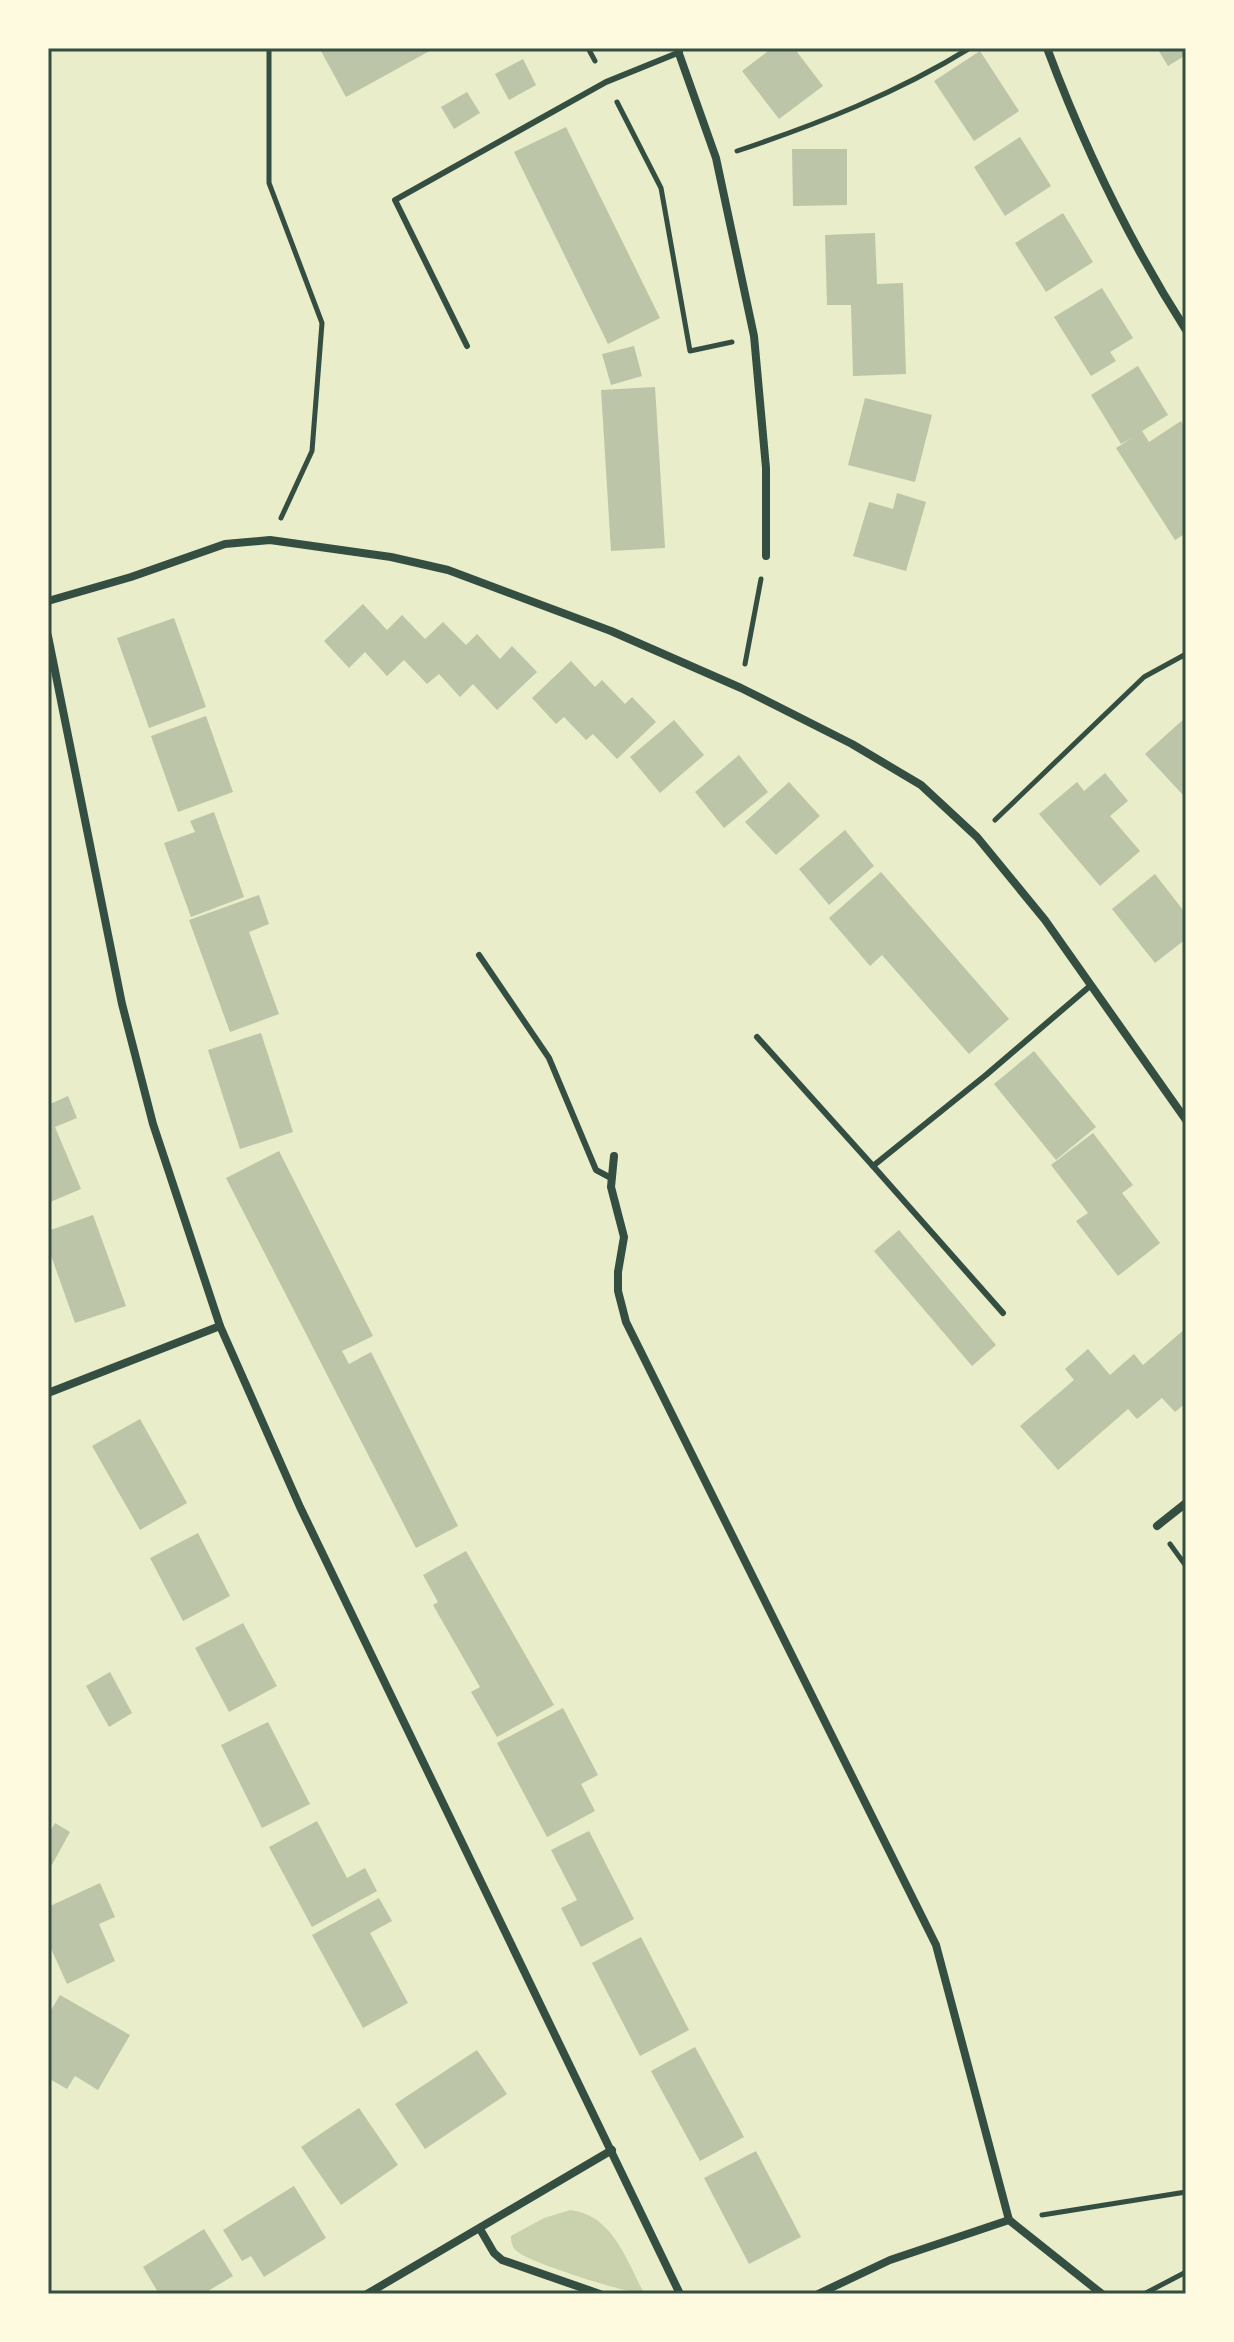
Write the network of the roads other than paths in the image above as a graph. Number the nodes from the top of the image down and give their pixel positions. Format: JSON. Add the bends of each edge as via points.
{"nodes":[{"id":1,"x":1047,"y":48,"type":"edge"},
{"id":2,"x":678,"y":50,"type":"edge"},
{"id":3,"x":1186,"y":330,"type":"edge"},
{"id":4,"x":467,"y":346,"type":"dead end"},
{"id":5,"x":766,"y":556,"type":"road end"},
{"id":6,"x":48,"y":601,"type":"edge"},
{"id":7,"x":48,"y":636,"type":"edge"},
{"id":8,"x":479,"y":955,"type":"dead end"},
{"id":9,"x":1090,"y":986,"type":"junction"},
{"id":10,"x":757,"y":1037,"type":"dead end"},
{"id":11,"x":1186,"y":1120,"type":"edge"},
{"id":12,"x":614,"y":1156,"type":"dead end"},
{"id":13,"x":873,"y":1166,"type":"junction"},
{"id":14,"x":611,"y":1178,"type":"junction"},
{"id":15,"x":1003,"y":1313,"type":"dead end"},
{"id":16,"x":220,"y":1326,"type":"junction"},
{"id":17,"x":48,"y":1393,"type":"edge"},
{"id":18,"x":1186,"y":1503,"type":"edge"},
{"id":19,"x":1157,"y":1526,"type":"dead end"},
{"id":20,"x":612,"y":2150,"type":"junction"},
{"id":21,"x":1009,"y":2220,"type":"junction"},
{"id":22,"x":480,"y":2229,"type":"junction"},
{"id":23,"x":367,"y":2294,"type":"edge"},
{"id":24,"x":600,"y":2294,"type":"edge"},
{"id":25,"x":680,"y":2294,"type":"edge"},
{"id":26,"x":818,"y":2294,"type":"edge"},
{"id":27,"x":1102,"y":2294,"type":"edge"}],
"edges":[{"from":1,"to":3,"type":"street","via":[[1119,215]]},
{"from":2,"to":4,"type":"lane","via":[[606,82],[395,200]]},
{"from":2,"to":5,"type":"street","via":[[716,158],[754,336],[766,468]]},
{"from":6,"to":9,"type":"street","via":[[225,544],[270,540],[448,570],[611,631],[741,688],[921,785],[977,837],[1045,920]]},
{"from":7,"to":16,"type":"street","via":[[122,1004],[153,1124]]},
{"from":8,"to":14,"type":"lane","via":[[549,1058],[596,1170]]},
{"from":9,"to":11,"type":"street"},
{"from":9,"to":13,"type":"lane"},
{"from":10,"to":13,"type":"lane"},
{"from":12,"to":14,"type":"street"},
{"from":13,"to":15,"type":"lane"},
{"from":14,"to":21,"type":"street","via":[[624,1237],[618,1291],[626,1322],[936,1945]]},
{"from":16,"to":17,"type":"street"},
{"from":16,"to":20,"type":"street","via":[[300,1507]]},
{"from":18,"to":19,"type":"street"},
{"from":20,"to":22,"type":"street"},
{"from":20,"to":25,"type":"street"},
{"from":21,"to":26,"type":"street","via":[[890,2260]]},
{"from":21,"to":27,"type":"street"},
{"from":22,"to":23,"type":"street"},
{"from":22,"to":24,"type":"street","via":[[502,2260]]}]}
